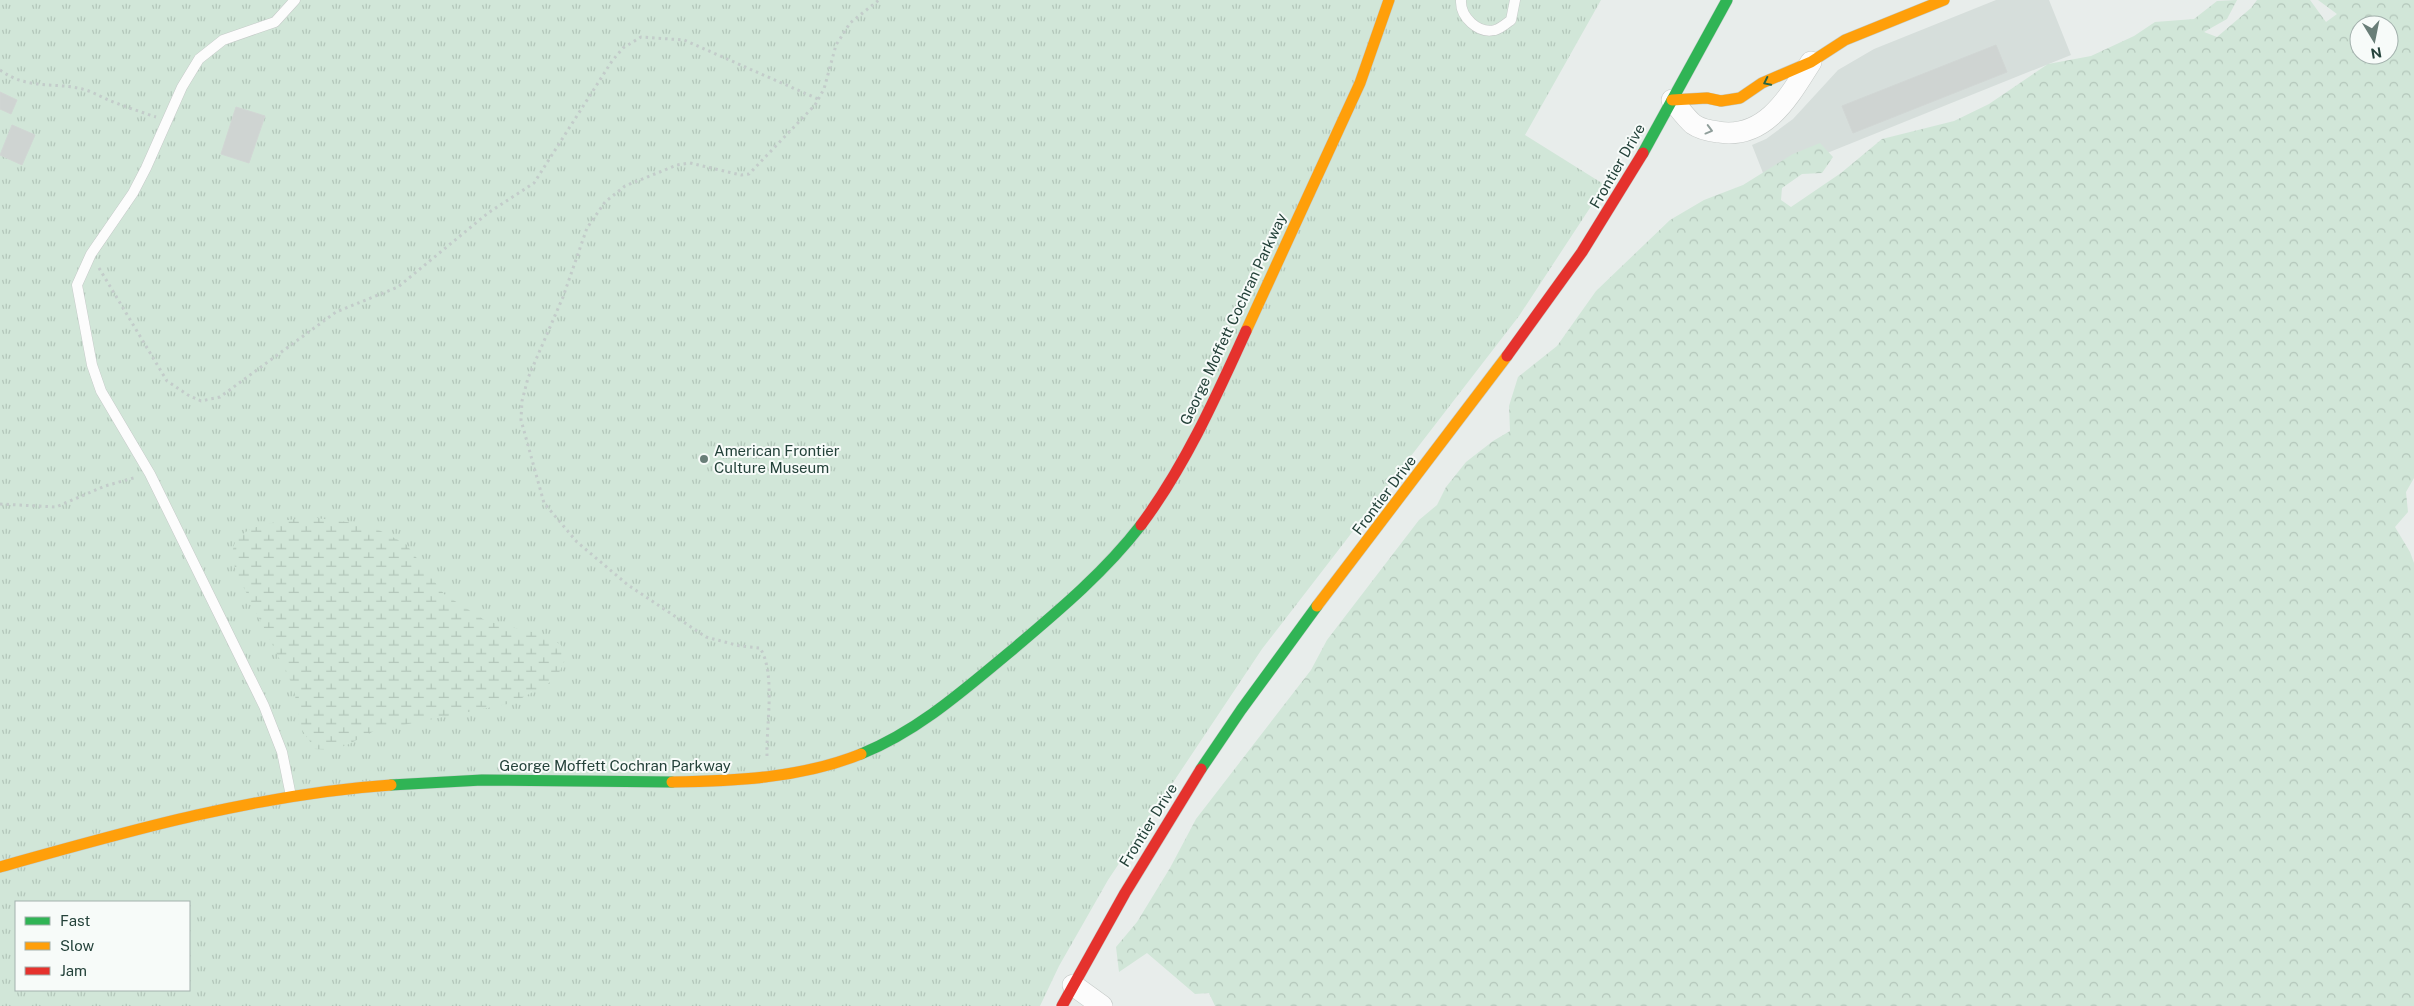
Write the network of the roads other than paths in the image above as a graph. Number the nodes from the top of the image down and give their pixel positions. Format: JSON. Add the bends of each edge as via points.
{"nodes":[{"id":1,"x":295,"y":0,"type":"edge"},
{"id":2,"x":1389,"y":0,"type":"edge"},
{"id":3,"x":1461,"y":0,"type":"edge"},
{"id":4,"x":1515,"y":0,"type":"edge"},
{"id":5,"x":1727,"y":0,"type":"edge"},
{"id":6,"x":1944,"y":0,"type":"edge"},
{"id":7,"x":1811,"y":62,"type":"junction"},
{"id":8,"x":1672,"y":100,"type":"junction"},
{"id":9,"x":291,"y":796,"type":"junction"},
{"id":10,"x":0,"y":867,"type":"edge"},
{"id":11,"x":1073,"y":985,"type":"junction"},
{"id":12,"x":1062,"y":1006,"type":"edge"},
{"id":13,"x":1102,"y":1006,"type":"edge"}],
"edges":[{"from":1,"to":9,"type":"lane","via":[[275,22],[223,40],[199,59],[182,87],[133,193],[91,254],[77,286],[92,365],[101,391],[150,474],[264,706],[282,752]]},
{"from":2,"to":9,"type":"street","name":"George Moffett Cochran Parkway","via":[[1363,72],[1219,391],[1165,489],[1134,533],[1105,566],[984,674],[931,715],[884,744],[847,760],[768,777],[691,783],[528,779],[439,781]]},
{"from":3,"to":4,"type":"lane","via":[[1467,20],[1482,30],[1496,30],[1511,20]]},
{"from":5,"to":8,"type":"street","name":"Frontier Drive"},
{"from":6,"to":7,"type":"street","via":[[1845,40]]},
{"from":7,"to":8,"type":"street","one_way":true,"via":[[1762,83],[1740,98]]},
{"from":8,"to":7,"type":"street","one_way":true,"via":[[1694,125],[1723,133],[1741,132],[1770,117],[1784,105]]},
{"from":8,"to":11,"type":"street","name":"Frontier Drive","via":[[1626,183],[1534,321],[1270,670],[1213,751],[1115,907]]},
{"from":9,"to":10,"type":"street","name":"George Moffett Cochran Parkway","via":[[185,816]]},
{"from":11,"to":12,"type":"street","name":"Frontier Drive"},
{"from":11,"to":13,"type":"street"}]}
